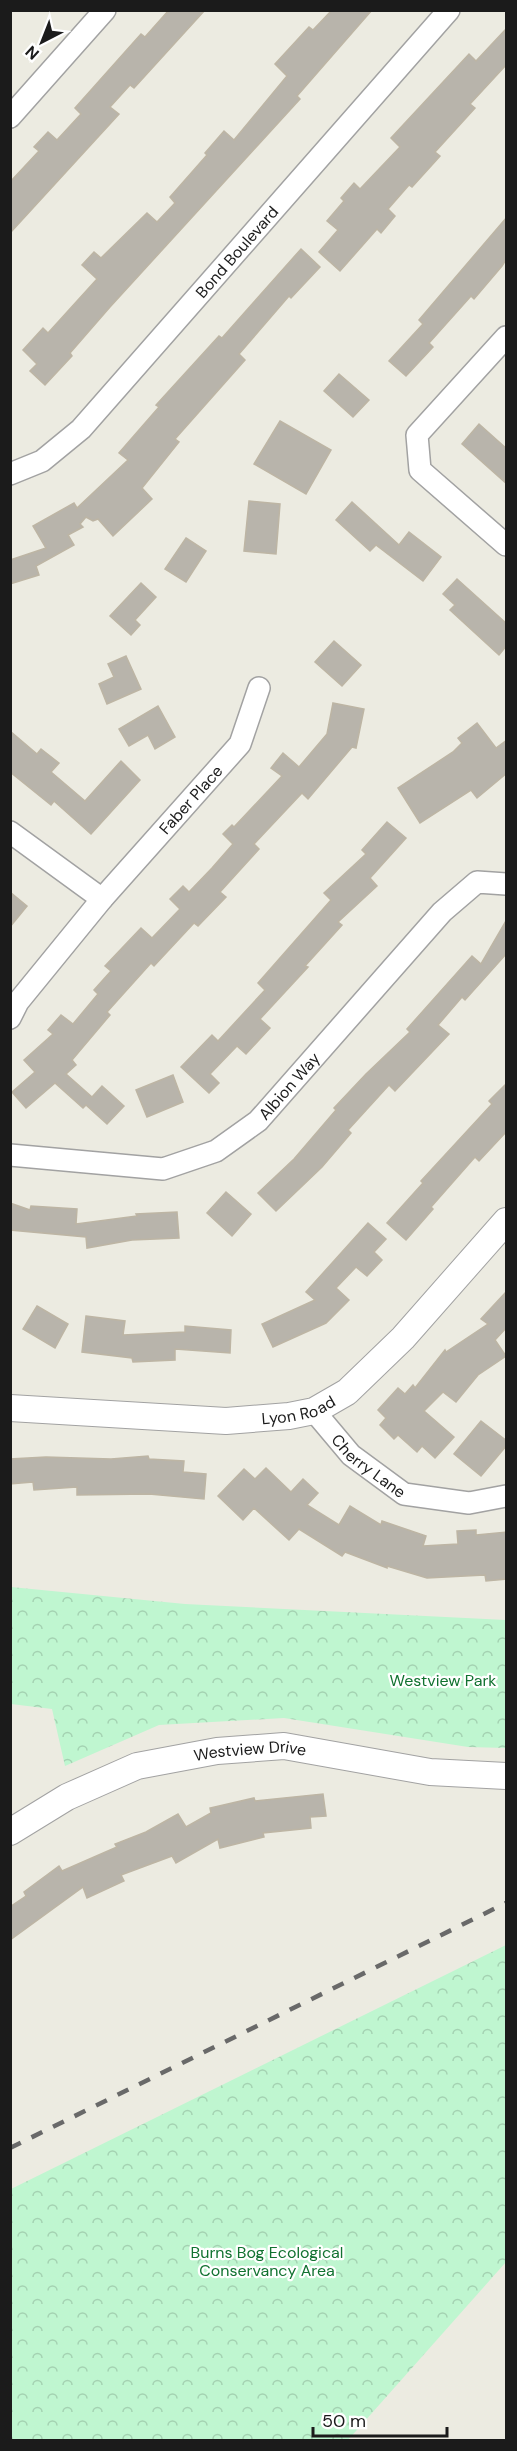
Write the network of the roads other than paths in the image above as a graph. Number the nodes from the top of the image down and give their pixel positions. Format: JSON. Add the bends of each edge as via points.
{"nodes":[{"id":1,"x":105,"y":10,"type":"edge"},
{"id":2,"x":449,"y":10,"type":"edge"},
{"id":3,"x":10,"y":117,"type":"edge"},
{"id":4,"x":507,"y":338,"type":"edge"},
{"id":5,"x":10,"y":474,"type":"edge"},
{"id":6,"x":507,"y":545,"type":"edge"},
{"id":7,"x":259,"y":688,"type":"dead end"},
{"id":8,"x":10,"y":832,"type":"edge"},
{"id":9,"x":507,"y":884,"type":"edge"},
{"id":10,"x":102,"y":899,"type":"junction"},
{"id":11,"x":10,"y":1018,"type":"edge"},
{"id":12,"x":10,"y":1155,"type":"edge"},
{"id":13,"x":507,"y":1221,"type":"edge"},
{"id":14,"x":10,"y":1408,"type":"edge"},
{"id":15,"x":314,"y":1411,"type":"junction"},
{"id":16,"x":507,"y":1496,"type":"edge"},
{"id":17,"x":507,"y":1776,"type":"edge"},
{"id":18,"x":10,"y":1832,"type":"edge"}],
"edges":[{"from":1,"to":3,"type":"street"},
{"from":2,"to":5,"type":"street","name":"Bond Boulevard","via":[[81,429],[42,461]]},
{"from":4,"to":6,"type":"street","via":[[417,435],[420,470]]},
{"from":7,"to":10,"type":"street","name":"Faber Place","via":[[240,744]]},
{"from":8,"to":10,"type":"street"},
{"from":9,"to":12,"type":"street","name":"Albion Way","via":[[477,882],[442,912],[258,1121],[216,1151],[163,1169]]},
{"from":10,"to":11,"type":"street","name":"Faber Place","via":[[18,1002]]},
{"from":13,"to":15,"type":"street","name":"Lyon Road","via":[[403,1338],[347,1392]]},
{"from":14,"to":15,"type":"street","name":"Lyon Road","via":[[226,1421]]},
{"from":15,"to":16,"type":"street","name":"Cherry Lane","via":[[351,1455],[404,1494],[469,1503]]},
{"from":17,"to":18,"type":"street","name":"Westview Drive","via":[[430,1772],[284,1746],[217,1751],[137,1766],[67,1797]]}]}
